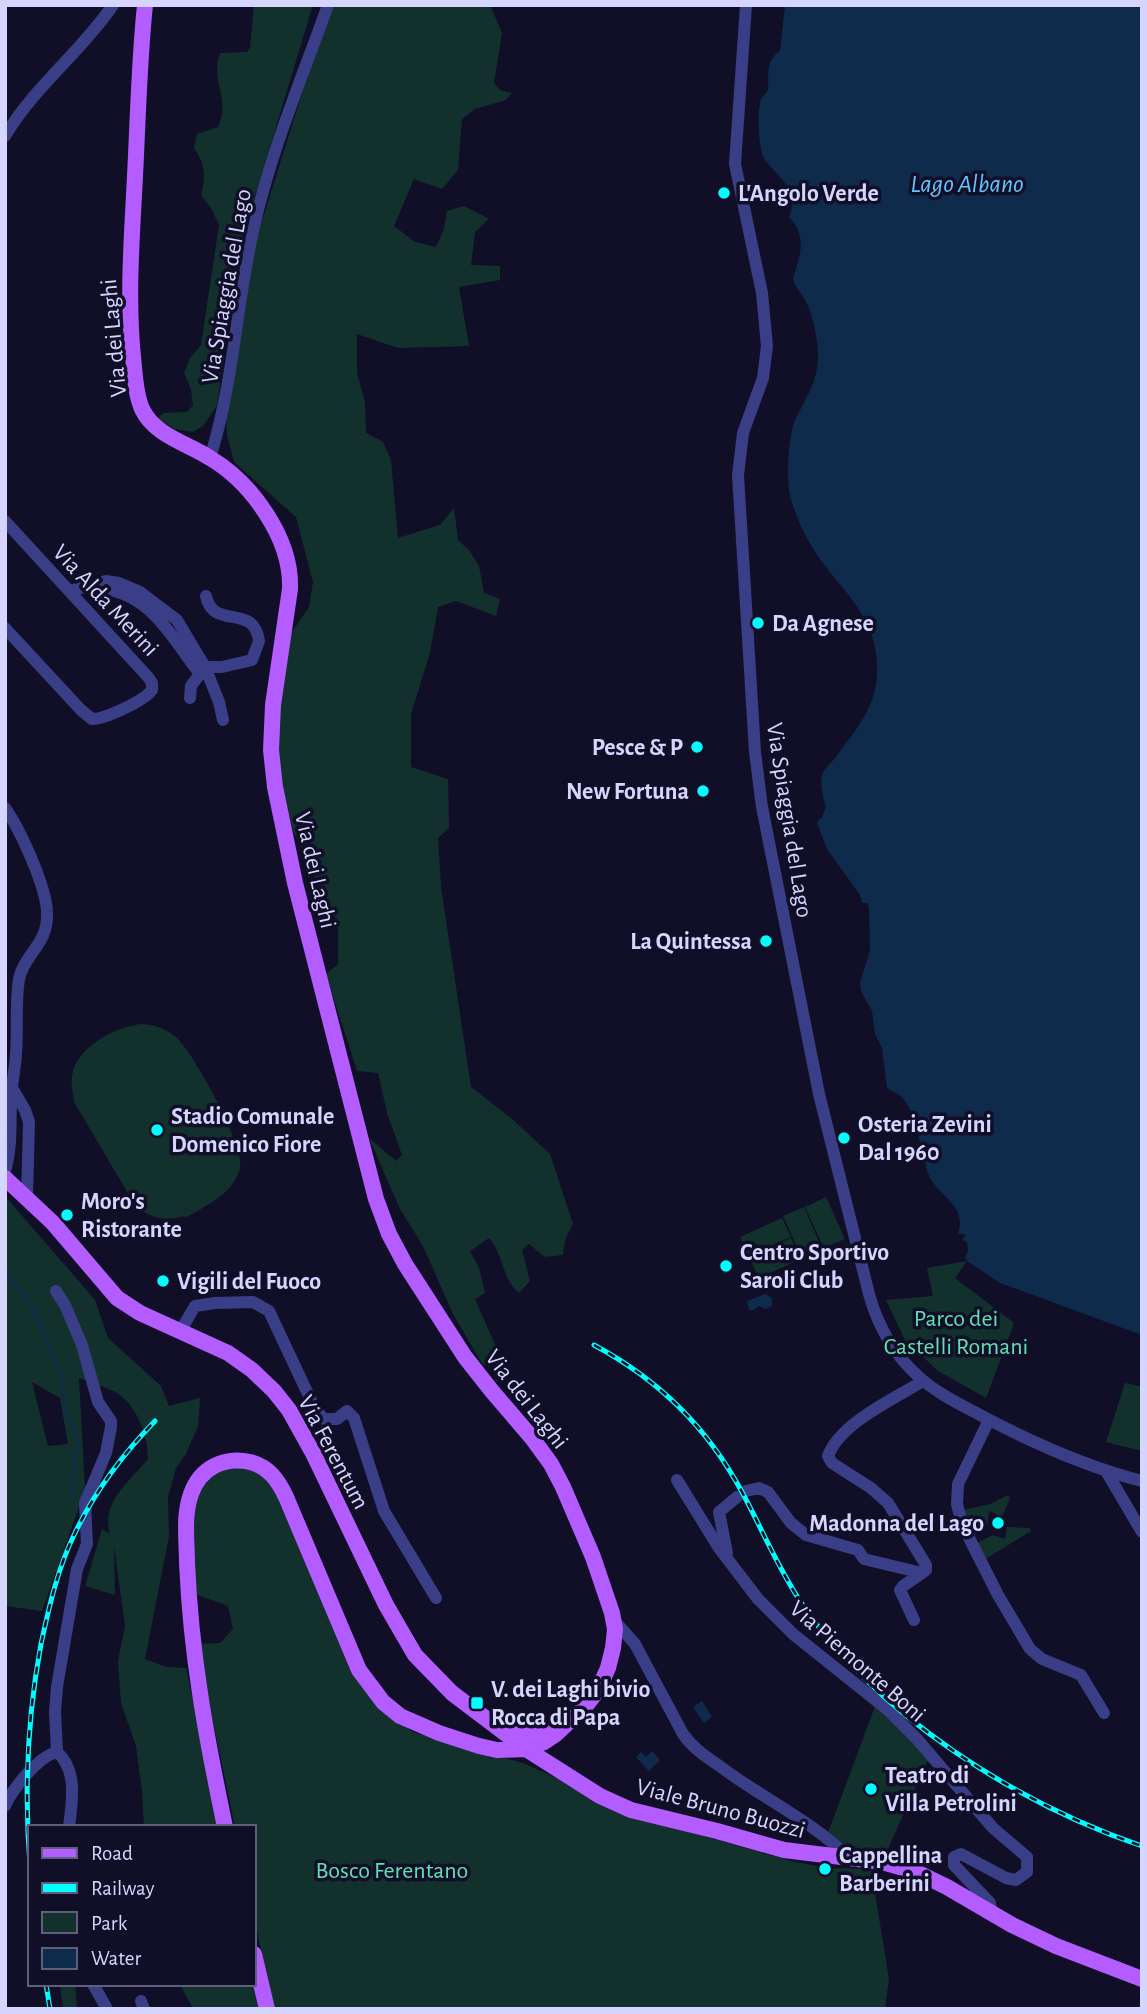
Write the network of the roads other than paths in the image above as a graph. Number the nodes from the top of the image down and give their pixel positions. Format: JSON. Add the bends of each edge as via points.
{"nodes":[{"id":1,"x":113,"y":5,"type":"edge"},
{"id":2,"x":145,"y":5,"type":"edge"},
{"id":3,"x":328,"y":5,"type":"edge"},
{"id":4,"x":746,"y":5,"type":"edge"},
{"id":5,"x":5,"y":136,"type":"edge"},
{"id":6,"x":211,"y":458,"type":"junction"},
{"id":7,"x":5,"y":521,"type":"edge"},
{"id":8,"x":70,"y":591,"type":"junction"},
{"id":9,"x":206,"y":596,"type":"dead end"},
{"id":10,"x":5,"y":628,"type":"edge"},
{"id":11,"x":201,"y":669,"type":"junction"},
{"id":12,"x":190,"y":698,"type":"dead end"},
{"id":13,"x":223,"y":720,"type":"dead end"},
{"id":14,"x":5,"y":808,"type":"edge"},
{"id":15,"x":8,"y":1081,"type":"edge"},
{"id":16,"x":5,"y":1171,"type":"edge"},
{"id":17,"x":5,"y":1178,"type":"edge"},
{"id":18,"x":27,"y":1197,"type":"junction"},
{"id":19,"x":56,"y":1291,"type":"dead end"},
{"id":20,"x":181,"y":1330,"type":"junction"},
{"id":21,"x":923,"y":1381,"type":"junction"},
{"id":22,"x":989,"y":1420,"type":"junction"},
{"id":23,"x":1106,"y":1471,"type":"junction"},
{"id":24,"x":677,"y":1480,"type":"dead end"},
{"id":25,"x":1142,"y":1481,"type":"edge"},
{"id":26,"x":1142,"y":1532,"type":"edge"},
{"id":27,"x":730,"y":1563,"type":"junction"},
{"id":28,"x":922,"y":1573,"type":"junction"},
{"id":29,"x":436,"y":1598,"type":"dead end"},
{"id":30,"x":613,"y":1619,"type":"junction"},
{"id":31,"x":914,"y":1620,"type":"dead end"},
{"id":32,"x":475,"y":1711,"type":"junction"},
{"id":33,"x":1104,"y":1713,"type":"dead end"},
{"id":34,"x":491,"y":1723,"type":"junction"},
{"id":35,"x":558,"y":1728,"type":"junction"},
{"id":36,"x":439,"y":1734,"type":"junction"},
{"id":37,"x":472,"y":1737,"type":"junction"},
{"id":38,"x":519,"y":1745,"type":"junction"},
{"id":39,"x":497,"y":1750,"type":"junction"},
{"id":40,"x":57,"y":1752,"type":"junction"},
{"id":41,"x":565,"y":1773,"type":"junction"},
{"id":42,"x":5,"y":1806,"type":"edge"},
{"id":43,"x":69,"y":1825,"type":"edge"},
{"id":44,"x":225,"y":1825,"type":"edge"},
{"id":45,"x":850,"y":1859,"type":"junction"},
{"id":46,"x":991,"y":1914,"type":"junction"},
{"id":47,"x":256,"y":1962,"type":"edge"},
{"id":48,"x":1142,"y":1979,"type":"edge"},
{"id":49,"x":94,"y":1986,"type":"edge"},
{"id":50,"x":107,"y":2009,"type":"edge"},
{"id":51,"x":267,"y":2009,"type":"edge"}],
"edges":[{"from":1,"to":5,"type":"street"},
{"from":2,"to":6,"type":"main road","name":"Via dei Laghi","via":[[130,265],[136,382],[140,405],[151,423]]},
{"from":3,"to":6,"type":"street","name":"Via Spiaggia del Lago","via":[[256,216],[227,399]]},
{"from":4,"to":21,"type":"street","name":"Via Spiaggia del Lago","via":[[735,164],[767,338],[765,372],[743,433],[738,475],[757,775],[819,1094],[869,1294],[889,1342]]},
{"from":6,"to":30,"type":"main road","name":"Via dei Laghi","via":[[257,503],[279,535],[288,560],[289,596],[272,714],[276,797],[379,1210],[403,1262],[465,1356],[551,1464],[593,1557]]},
{"from":7,"to":8,"type":"street","name":"Via Alda Merini"},
{"from":8,"to":10,"type":"street","name":"Via Alda Merini","via":[[148,677],[152,685],[149,694],[92,719]]},
{"from":8,"to":11,"type":"street","via":[[106,581],[140,592],[180,623]]},
{"from":9,"to":11,"type":"street","via":[[212,611],[249,622],[259,641],[249,662]]},
{"from":11,"to":12,"type":"street"},
{"from":11,"to":13,"type":"street"},
{"from":14,"to":15,"type":"street","via":[[15,822],[47,912],[39,946],[19,979],[16,1057]]},
{"from":15,"to":16,"type":"street","via":[[10,1155]]},
{"from":15,"to":18,"type":"street","via":[[29,1126]]},
{"from":17,"to":18,"type":"main road","name":"Via Ferentum"},
{"from":18,"to":20,"type":"main road","name":"Via Ferentum","via":[[117,1298]]},
{"from":19,"to":40,"type":"street","via":[[82,1345],[98,1402],[111,1421],[106,1453],[85,1503],[87,1544],[76,1569],[57,1687]]},
{"from":20,"to":29,"type":"street","via":[[195,1307],[253,1302],[269,1311],[316,1411],[324,1419],[337,1419],[347,1411],[354,1418],[384,1511]]},
{"from":20,"to":32,"type":"main road","name":"Via Ferentum","via":[[234,1357],[281,1399],[317,1460],[407,1643],[435,1678]]},
{"from":21,"to":22,"type":"street","name":"Via Spiaggia del Lago"},
{"from":21,"to":28,"type":"street","via":[[856,1423],[828,1457],[891,1506],[926,1565]]},
{"from":22,"to":23,"type":"street","name":"Via Spiaggia del Lago"},
{"from":22,"to":33,"type":"street","via":[[958,1484],[957,1504],[964,1529],[1032,1651],[1081,1675]]},
{"from":23,"to":25,"type":"street","name":"Via Spiaggia del Lago"},
{"from":23,"to":26,"type":"street"},
{"from":24,"to":27,"type":"street","name":"Via Piemonte Boni"},
{"from":27,"to":28,"type":"street","via":[[719,1512],[741,1494],[759,1488],[768,1492],[806,1535],[858,1550],[863,1558]]},
{"from":27,"to":46,"type":"street","name":"Via Piemonte Boni","via":[[783,1625],[902,1724],[978,1812],[1027,1857],[1027,1872],[1016,1880],[961,1854],[954,1857],[954,1865],[990,1903]]},
{"from":28,"to":31,"type":"street","via":[[900,1591]]},
{"from":30,"to":35,"type":"main road","name":"Via dei Laghi","via":[[614,1643],[603,1680],[589,1702]]},
{"from":30,"to":45,"type":"street","via":[[633,1640],[692,1745]]},
{"from":32,"to":34,"type":"main road","name":"Via Ferentum"},
{"from":32,"to":37,"type":"main road","via":[[480,1727]]},
{"from":34,"to":35,"type":"main road","via":[[528,1732]]},
{"from":34,"to":38,"type":"main road","name":"Via Ferentum"},
{"from":35,"to":38,"type":"main road"},
{"from":35,"to":41,"type":"main road","via":[[555,1751]]},
{"from":36,"to":37,"type":"main road"},
{"from":36,"to":39,"type":"main road"},
{"from":36,"to":44,"type":"main road","via":[[393,1711],[363,1676],[276,1479],[256,1463],[220,1462],[201,1476],[193,1490],[186,1529],[196,1676]]},
{"from":37,"to":38,"type":"main road"},
{"from":38,"to":39,"type":"main road"},
{"from":38,"to":41,"type":"main road","name":"Via Ferentum"},
{"from":39,"to":41,"type":"main road"},
{"from":40,"to":42,"type":"street","via":[[46,1756],[25,1777]]},
{"from":40,"to":43,"type":"street","via":[[72,1780]]},
{"from":41,"to":45,"type":"main road","name":"Viale Bruno Buozzi","via":[[611,1802],[638,1812],[784,1850]]},
{"from":45,"to":46,"type":"main road","name":"Viale Bruno Buozzi","via":[[914,1871]]},
{"from":46,"to":48,"type":"main road","name":"Viale Bruno Buozzi","via":[[1056,1946]]},
{"from":47,"to":51,"type":"main road"},
{"from":49,"to":50,"type":"street"}]}
